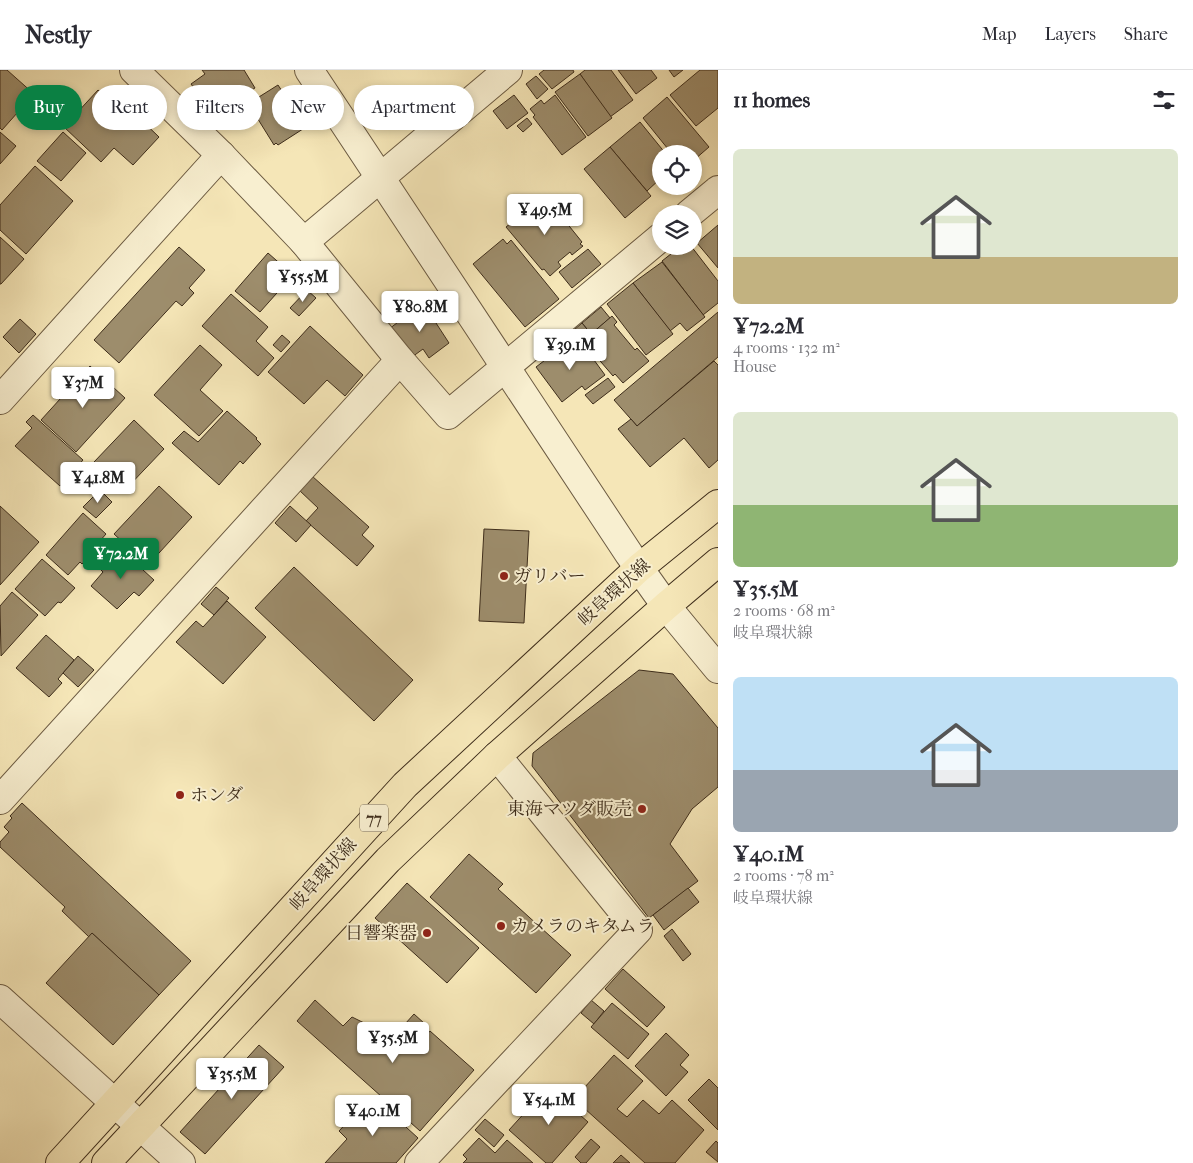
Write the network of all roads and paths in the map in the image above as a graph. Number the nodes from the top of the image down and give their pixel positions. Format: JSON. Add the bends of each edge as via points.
{"nodes":[{"id":1,"x":134,"y":70,"type":"edge"},
{"id":2,"x":309,"y":70,"type":"edge"},
{"id":3,"x":508,"y":70,"type":"edge"},
{"id":4,"x":221,"y":155,"type":"junction"},
{"id":5,"x":380,"y":177,"type":"junction"},
{"id":6,"x":718,"y":190,"type":"edge"},
{"id":7,"x":700,"y":205,"type":"edge"},
{"id":8,"x":304,"y":242,"type":"junction"},
{"id":9,"x":652,"y":244,"type":"edge"},
{"id":10,"x":400,"y":360,"type":"junction"},
{"id":11,"x":505,"y":366,"type":"junction"},
{"id":12,"x":0,"y":400,"type":"edge"},
{"id":13,"x":718,"y":504,"type":"edge"},
{"id":14,"x":718,"y":562,"type":"edge"},
{"id":15,"x":639,"y":568,"type":"junction"},
{"id":16,"x":666,"y":606,"type":"junction"},
{"id":17,"x":718,"y":669,"type":"edge"},
{"id":18,"x":497,"y":756,"type":"junction"},
{"id":19,"x":0,"y":800,"type":"edge"},
{"id":20,"x":0,"y":999,"type":"edge"},
{"id":21,"x":116,"y":1103,"type":"junction"},
{"id":22,"x":139,"y":1126,"type":"junction"},
{"id":23,"x":60,"y":1163,"type":"edge"},
{"id":24,"x":106,"y":1163,"type":"edge"},
{"id":25,"x":181,"y":1163,"type":"edge"},
{"id":26,"x":419,"y":1163,"type":"edge"}],
"edges":[{"from":1,"to":4,"type":"street"},
{"from":2,"to":5,"type":"street"},
{"from":3,"to":5,"type":"street"},
{"from":4,"to":8,"type":"street"},
{"from":4,"to":12,"type":"street"},
{"from":5,"to":8,"type":"street"},
{"from":5,"to":11,"type":"street"},
{"from":6,"to":7,"type":"street"},
{"from":8,"to":10,"type":"street"},
{"from":9,"to":11,"type":"street"},
{"from":10,"to":11,"type":"street","via":[[448,415]]},
{"from":10,"to":19,"type":"street"},
{"from":11,"to":15,"type":"street"},
{"from":13,"to":15,"type":"main road","name":"岐阜環状線","number":"77"},
{"from":14,"to":16,"type":"main road","name":"岐阜環状線","number":"77"},
{"from":15,"to":16,"type":"street"},
{"from":15,"to":21,"type":"main road","name":"岐阜環状線","number":"77","via":[[405,785]]},
{"from":16,"to":17,"type":"street"},
{"from":16,"to":18,"type":"main road","name":"岐阜環状線","number":"77"},
{"from":18,"to":22,"type":"main road","name":"岐阜環状線","number":"77","via":[[388,860]]},
{"from":18,"to":26,"type":"street","via":[[638,930]]},
{"from":20,"to":21,"type":"street"},
{"from":21,"to":22,"type":"street"},
{"from":21,"to":23,"type":"main road","name":"岐阜環状線","number":"77"},
{"from":22,"to":24,"type":"main road","name":"岐阜環状線","number":"77"},
{"from":22,"to":25,"type":"street"}]}
